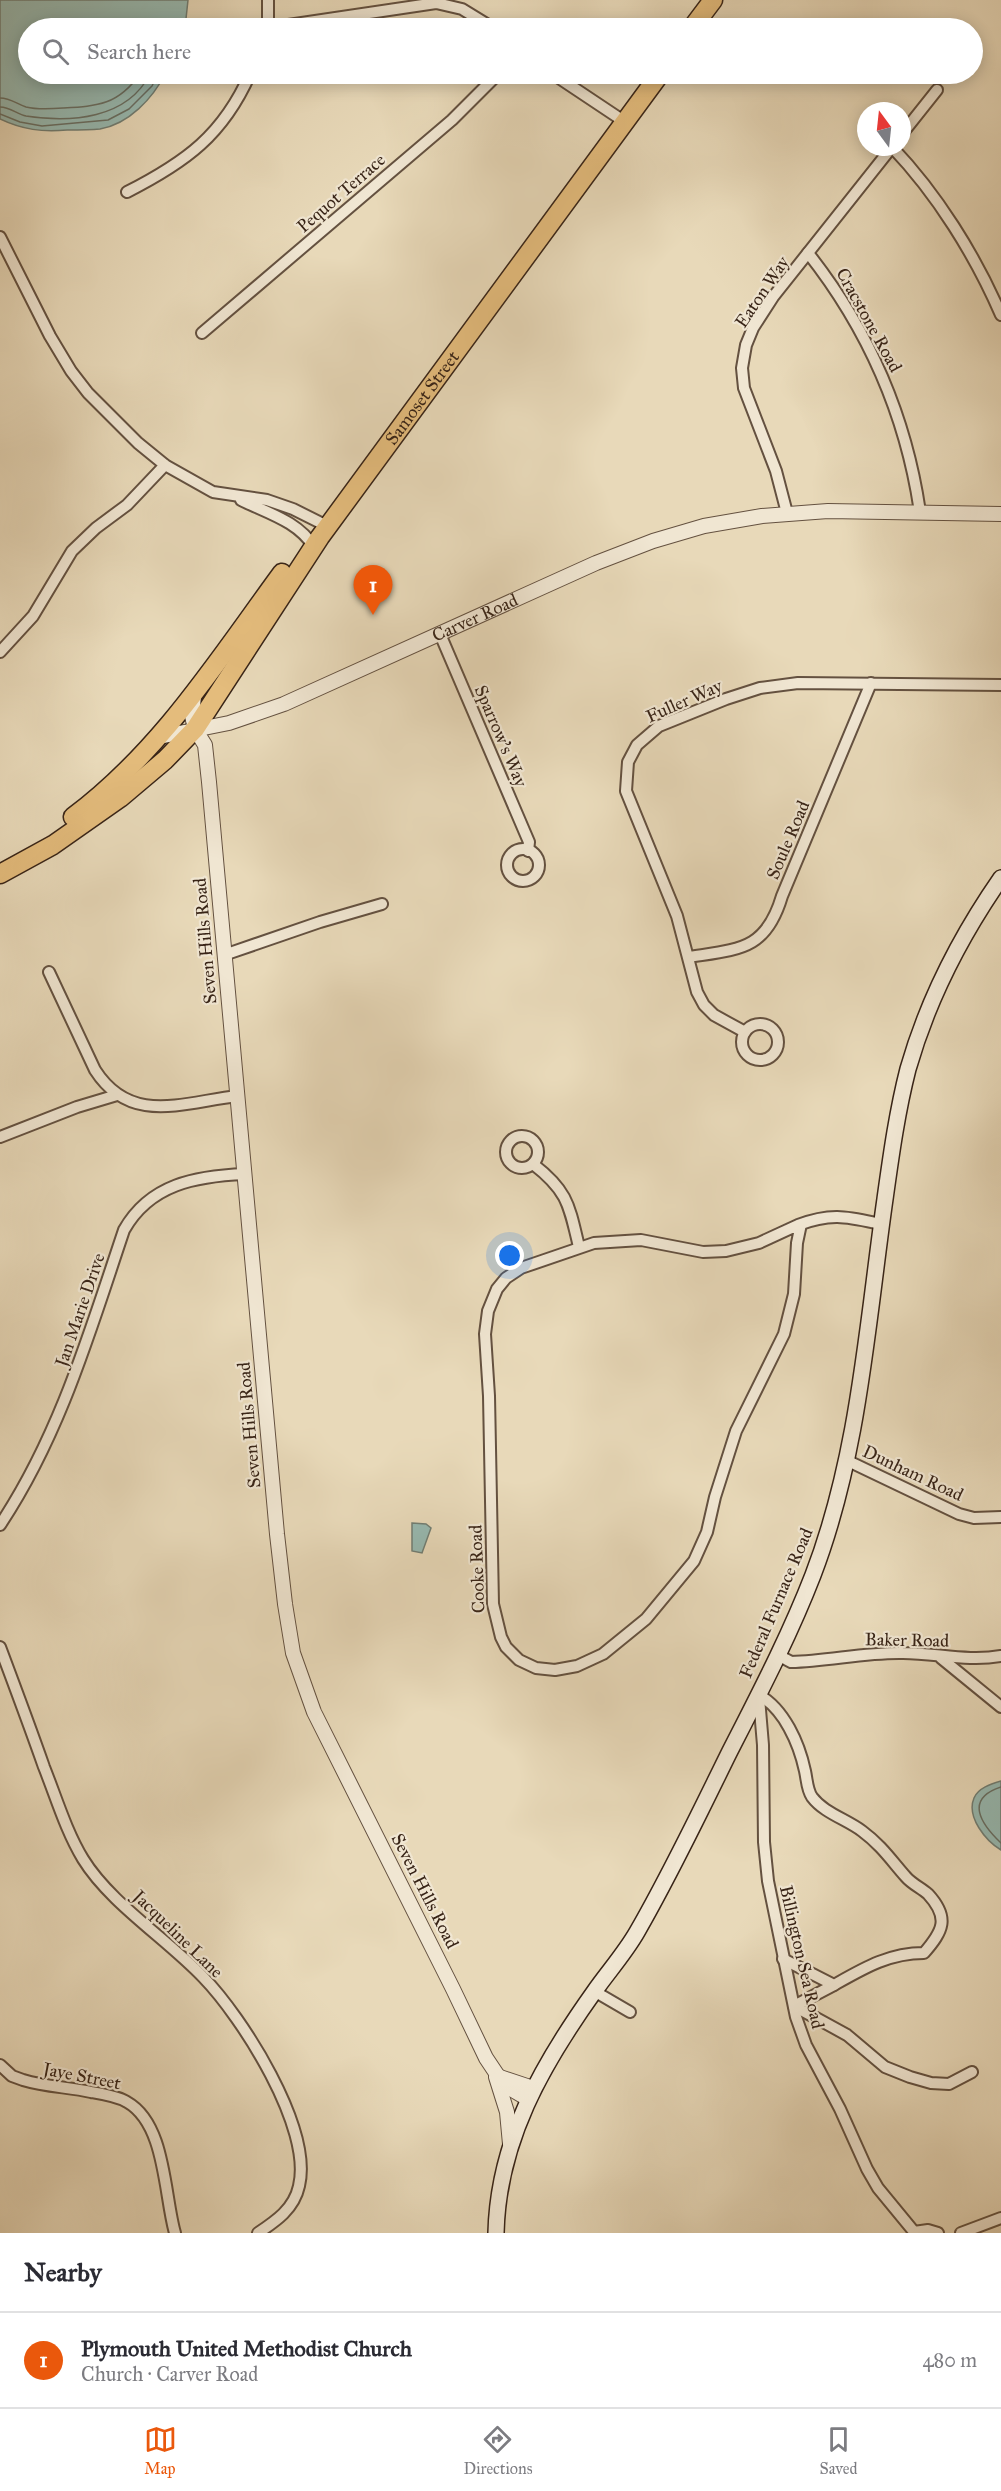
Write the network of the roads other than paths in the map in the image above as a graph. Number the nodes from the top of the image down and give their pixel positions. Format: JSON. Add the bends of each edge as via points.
{"nodes":[{"id":1,"x":268,"y":0,"type":"edge"},
{"id":2,"x":699,"y":0,"type":"edge"},
{"id":3,"x":713,"y":0,"type":"edge"},
{"id":4,"x":268,"y":18,"type":"edge"},
{"id":5,"x":335,"y":18,"type":"edge"},
{"id":6,"x":477,"y":18,"type":"edge"},
{"id":7,"x":686,"y":18,"type":"edge"},
{"id":8,"x":700,"y":18,"type":"edge"},
{"id":9,"x":244,"y":84,"type":"edge"},
{"id":10,"x":488,"y":84,"type":"edge"},
{"id":11,"x":568,"y":84,"type":"edge"},
{"id":12,"x":641,"y":84,"type":"edge"},
{"id":13,"x":651,"y":84,"type":"edge"},
{"id":14,"x":937,"y":90,"type":"dead end"},
{"id":15,"x":621,"y":118,"type":"junction"},
{"id":16,"x":911,"y":123,"type":"edge"},
{"id":17,"x":885,"y":156,"type":"edge"},
{"id":18,"x":901,"y":156,"type":"edge"},
{"id":19,"x":127,"y":192,"type":"dead end"},
{"id":20,"x":0,"y":237,"type":"edge"},
{"id":21,"x":808,"y":253,"type":"junction"},
{"id":22,"x":1001,"y":315,"type":"edge"},
{"id":23,"x":202,"y":333,"type":"dead end"},
{"id":24,"x":165,"y":465,"type":"junction"},
{"id":25,"x":227,"y":494,"type":"junction"},
{"id":26,"x":920,"y":512,"type":"junction"},
{"id":27,"x":787,"y":513,"type":"junction"},
{"id":28,"x":1001,"y":514,"type":"edge"},
{"id":29,"x":323,"y":524,"type":"junction"},
{"id":30,"x":311,"y":542,"type":"junction"},
{"id":31,"x":440,"y":634,"type":"junction"},
{"id":32,"x":0,"y":652,"type":"edge"},
{"id":33,"x":871,"y":683,"type":"junction"},
{"id":34,"x":1001,"y":686,"type":"edge"},
{"id":35,"x":194,"y":696,"type":"junction"},
{"id":36,"x":195,"y":729,"type":"junction"},
{"id":37,"x":159,"y":737,"type":"junction"},
{"id":38,"x":528,"y":851,"type":"dead end"},
{"id":39,"x":0,"y":862,"type":"edge"},
{"id":40,"x":0,"y":874,"type":"edge"},
{"id":41,"x":1001,"y":878,"type":"edge"},
{"id":42,"x":382,"y":904,"type":"dead end"},
{"id":43,"x":224,"y":955,"type":"junction"},
{"id":44,"x":689,"y":957,"type":"junction"},
{"id":45,"x":49,"y":972,"type":"dead end"},
{"id":46,"x":745,"y":1032,"type":"dead end"},
{"id":47,"x":117,"y":1095,"type":"junction"},
{"id":48,"x":238,"y":1096,"type":"junction"},
{"id":49,"x":0,"y":1137,"type":"edge"},
{"id":50,"x":533,"y":1164,"type":"dead end"},
{"id":51,"x":245,"y":1173,"type":"junction"},
{"id":52,"x":801,"y":1224,"type":"junction"},
{"id":53,"x":881,"y":1224,"type":"junction"},
{"id":54,"x":579,"y":1247,"type":"junction"},
{"id":55,"x":846,"y":1460,"type":"junction"},
{"id":56,"x":1001,"y":1517,"type":"edge"},
{"id":57,"x":0,"y":1525,"type":"edge"},
{"id":58,"x":0,"y":1647,"type":"edge"},
{"id":59,"x":778,"y":1655,"type":"junction"},
{"id":60,"x":1001,"y":1656,"type":"edge"},
{"id":61,"x":939,"y":1657,"type":"junction"},
{"id":62,"x":759,"y":1695,"type":"junction"},
{"id":63,"x":1001,"y":1707,"type":"edge"},
{"id":64,"x":783,"y":1959,"type":"junction"},
{"id":65,"x":834,"y":1985,"type":"junction"},
{"id":66,"x":594,"y":1991,"type":"junction"},
{"id":67,"x":794,"y":2006,"type":"junction"},
{"id":68,"x":630,"y":2012,"type":"dead end"},
{"id":69,"x":0,"y":2066,"type":"edge"},
{"id":70,"x":972,"y":2072,"type":"dead end"},
{"id":71,"x":496,"y":2075,"type":"junction"},
{"id":72,"x":531,"y":2094,"type":"junction"},
{"id":73,"x":510,"y":2144,"type":"junction"},
{"id":74,"x":1001,"y":2218,"type":"edge"},
{"id":75,"x":175,"y":2233,"type":"edge"},
{"id":76,"x":258,"y":2233,"type":"edge"},
{"id":77,"x":496,"y":2233,"type":"edge"},
{"id":78,"x":915,"y":2233,"type":"edge"},
{"id":79,"x":938,"y":2233,"type":"edge"},
{"id":80,"x":961,"y":2233,"type":"edge"}],
"edges":[{"from":1,"to":4,"type":"street"},
{"from":2,"to":7,"type":"highway"},
{"from":3,"to":8,"type":"highway"},
{"from":5,"to":6,"type":"street","via":[[436,3],[462,9]]},
{"from":9,"to":19,"type":"street","via":[[208,139],[170,169]]},
{"from":10,"to":23,"type":"street","name":"Pequot Terrace","via":[[452,120]]},
{"from":11,"to":15,"type":"street"},
{"from":12,"to":15,"type":"highway","name":"Samoset Street"},
{"from":13,"to":15,"type":"highway","name":"Samoset Street"},
{"from":14,"to":16,"type":"street"},
{"from":15,"to":29,"type":"highway","name":"Samoset Street"},
{"from":17,"to":21,"type":"street","name":"Eaton Way"},
{"from":18,"to":22,"type":"street","via":[[948,219]]},
{"from":20,"to":24,"type":"street","via":[[50,336],[75,376],[138,443]]},
{"from":21,"to":26,"type":"street","name":"Cracstone Road","via":[[842,301],[879,366],[899,417]]},
{"from":21,"to":27,"type":"street","name":"Eaton Way","via":[[753,328],[742,368],[747,401],[776,471]]},
{"from":24,"to":25,"type":"street","via":[[213,492]]},
{"from":24,"to":32,"type":"street","via":[[128,505],[72,551],[33,615]]},
{"from":25,"to":29,"type":"street","via":[[267,500]]},
{"from":25,"to":30,"type":"street","via":[[290,523]]},
{"from":26,"to":27,"type":"street","name":"Carver Road"},
{"from":26,"to":28,"type":"street","name":"Carver Road"},
{"from":27,"to":31,"type":"street","name":"Carver Road","via":[[704,526],[644,544]]},
{"from":29,"to":30,"type":"highway","name":"Samoset Street"},
{"from":30,"to":35,"type":"highway","name":"Samoset Street"},
{"from":30,"to":36,"type":"highway","name":"Samoset Street"},
{"from":31,"to":36,"type":"street","name":"Carver Road","via":[[284,704],[229,723]]},
{"from":31,"to":38,"type":"street","name":"Sparrow's Way","via":[[529,842]]},
{"from":33,"to":34,"type":"street","name":"Fuller Way"},
{"from":33,"to":44,"type":"street","name":"Soule Road","via":[[766,933],[736,948]]},
{"from":33,"to":44,"type":"street","name":"Fuller Way","via":[[798,683],[760,688],[659,726],[637,745],[626,771],[628,801],[671,901]]},
{"from":35,"to":36,"type":"street","name":"Seven Hills Road"},
{"from":35,"to":37,"type":"highway"},
{"from":36,"to":37,"type":"street"},
{"from":36,"to":40,"type":"highway","via":[[120,798],[40,853]]},
{"from":36,"to":43,"type":"street","name":"Seven Hills Road","via":[[205,745]]},
{"from":37,"to":39,"type":"highway","via":[[83,810]]},
{"from":41,"to":53,"type":"main road","name":"Federal Furnace Road","via":[[956,948],[921,1028],[894,1138]]},
{"from":42,"to":43,"type":"street"},
{"from":43,"to":48,"type":"street","name":"Seven Hills Road"},
{"from":44,"to":46,"type":"street","name":"Fuller Way","via":[[704,1005]]},
{"from":45,"to":47,"type":"street","via":[[95,1070]]},
{"from":47,"to":48,"type":"street","via":[[129,1102],[158,1107]]},
{"from":47,"to":49,"type":"street"},
{"from":48,"to":51,"type":"street","name":"Seven Hills Road"},
{"from":50,"to":54,"type":"street","via":[[552,1178],[563,1194]]},
{"from":51,"to":57,"type":"street","name":"Jan Marie Drive","via":[[183,1183],[151,1198],[131,1217],[62,1409]]},
{"from":51,"to":71,"type":"street","name":"Seven Hills Road","via":[[277,1534],[293,1653],[315,1712]]},
{"from":52,"to":53,"type":"street","name":"Cooke Road","via":[[842,1216]]},
{"from":52,"to":54,"type":"street","name":"Cooke Road","via":[[759,1243],[726,1251],[703,1252],[641,1240]]},
{"from":52,"to":54,"type":"street","name":"Cooke Road","via":[[794,1294],[784,1334],[736,1431],[707,1532],[694,1561],[653,1612],[617,1644],[588,1662],[566,1669],[546,1669],[528,1665],[512,1654],[494,1617],[485,1334],[490,1303],[506,1278],[521,1268]]},
{"from":53,"to":55,"type":"main road","name":"Federal Furnace Road"},
{"from":55,"to":56,"type":"street","name":"Dunham Road","via":[[959,1514]]},
{"from":55,"to":59,"type":"main road","name":"Federal Furnace Road","via":[[817,1563]]},
{"from":58,"to":76,"type":"street","name":"Jacqueline Lane","via":[[82,1858],[109,1890],[204,1978],[244,2029],[283,2100],[298,2143],[299,2188],[282,2216]]},
{"from":59,"to":61,"type":"street","name":"Baker Road","via":[[791,1662],[886,1653]]},
{"from":59,"to":62,"type":"main road","name":"Federal Furnace Road"},
{"from":60,"to":61,"type":"street","name":"Baker Road"},
{"from":61,"to":63,"type":"street"},
{"from":62,"to":64,"type":"street","name":"Billington Sea Road","via":[[764,1842]]},
{"from":62,"to":65,"type":"street","via":[[771,1702],[785,1722],[798,1748],[811,1796],[893,1859],[941,1912],[942,1926],[924,1953],[886,1958]]},
{"from":62,"to":66,"type":"main road","name":"Federal Furnace Road","via":[[635,1934]]},
{"from":64,"to":65,"type":"street"},
{"from":64,"to":67,"type":"street","name":"Billington Sea Road"},
{"from":65,"to":67,"type":"street"},
{"from":66,"to":68,"type":"street"},
{"from":66,"to":72,"type":"main road","name":"Federal Furnace Road"},
{"from":67,"to":70,"type":"street","via":[[847,2035],[885,2067],[910,2077],[949,2084]]},
{"from":67,"to":78,"type":"street","name":"Billington Sea Road","via":[[806,2045],[867,2169]]},
{"from":69,"to":75,"type":"street","name":"Jaye Street","via":[[23,2080],[113,2097],[136,2109],[156,2140]]},
{"from":71,"to":72,"type":"street","name":"Seven Hills Road","via":[[504,2085]]},
{"from":71,"to":73,"type":"street","via":[[507,2112]]},
{"from":72,"to":73,"type":"main road","name":"Federal Furnace Road"},
{"from":73,"to":77,"type":"main road","name":"Federal Furnace Road","via":[[500,2180]]},
{"from":74,"to":80,"type":"street"},
{"from":78,"to":79,"type":"street"}]}
